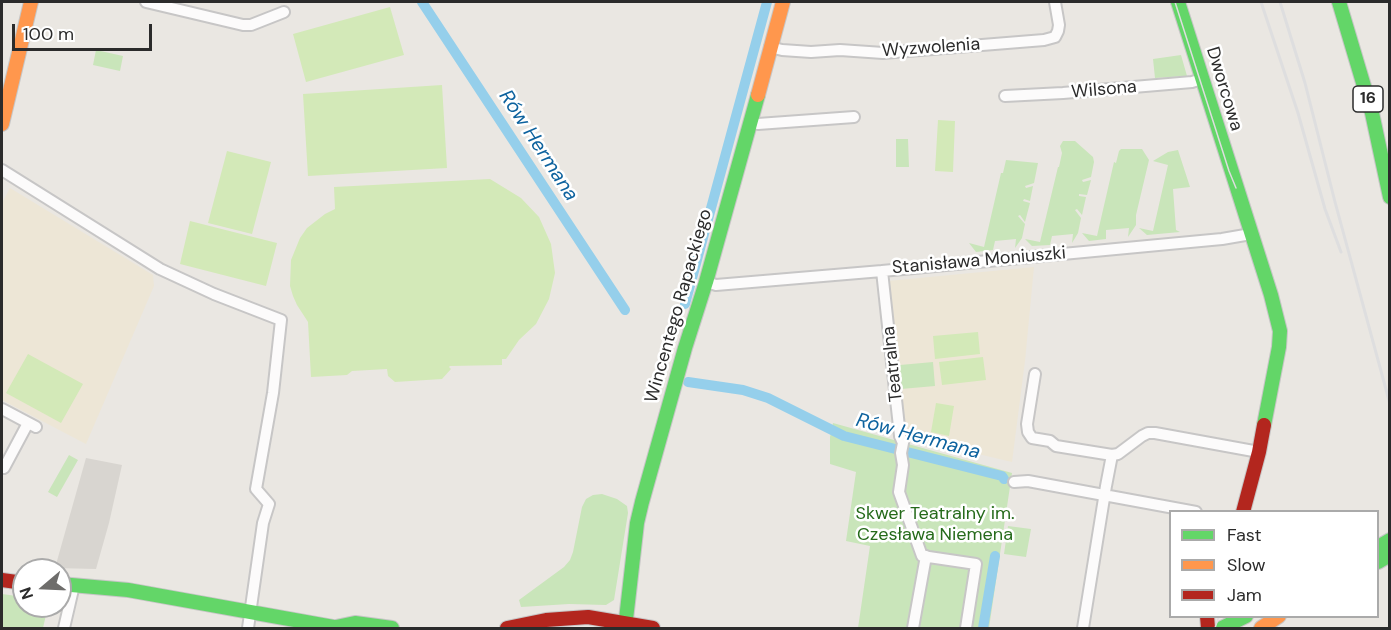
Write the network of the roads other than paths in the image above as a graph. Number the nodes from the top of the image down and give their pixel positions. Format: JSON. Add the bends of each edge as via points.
{"nodes":[{"id":1,"x":31,"y":2,"type":"edge"},
{"id":2,"x":146,"y":2,"type":"edge"},
{"id":3,"x":783,"y":2,"type":"edge"},
{"id":4,"x":1055,"y":2,"type":"edge"},
{"id":5,"x":1178,"y":2,"type":"edge"},
{"id":6,"x":1339,"y":2,"type":"edge"},
{"id":7,"x":284,"y":12,"type":"dead end"},
{"id":8,"x":770,"y":47,"type":"junction"},
{"id":9,"x":1202,"y":79,"type":"junction"},
{"id":10,"x":1005,"y":96,"type":"dead end"},
{"id":11,"x":854,"y":117,"type":"dead end"},
{"id":12,"x":750,"y":122,"type":"junction"},
{"id":13,"x":2,"y":124,"type":"edge"},
{"id":14,"x":2,"y":170,"type":"edge"},
{"id":15,"x":1389,"y":197,"type":"edge"},
{"id":16,"x":1251,"y":234,"type":"junction"},
{"id":17,"x":882,"y":271,"type":"junction"},
{"id":18,"x":706,"y":282,"type":"junction"},
{"id":19,"x":1035,"y":374,"type":"dead end"},
{"id":20,"x":2,"y":409,"type":"edge"},
{"id":21,"x":1259,"y":452,"type":"junction"},
{"id":22,"x":1112,"y":455,"type":"junction"},
{"id":23,"x":4,"y":468,"type":"dead end"},
{"id":24,"x":1014,"y":482,"type":"dead end"},
{"id":25,"x":1104,"y":494,"type":"junction"},
{"id":26,"x":1185,"y":510,"type":"edge"},
{"id":27,"x":1244,"y":510,"type":"edge"},
{"id":28,"x":926,"y":556,"type":"junction"},
{"id":29,"x":72,"y":584,"type":"edge"},
{"id":30,"x":250,"y":611,"type":"junction"},
{"id":31,"x":1276,"y":618,"type":"edge"},
{"id":32,"x":568,"y":623,"type":"edge"},
{"id":33,"x":626,"y":626,"type":"edge"},
{"id":34,"x":248,"y":628,"type":"edge"},
{"id":35,"x":337,"y":628,"type":"edge"},
{"id":36,"x":392,"y":628,"type":"edge"},
{"id":37,"x":507,"y":628,"type":"edge"},
{"id":38,"x":653,"y":628,"type":"edge"},
{"id":39,"x":913,"y":628,"type":"edge"},
{"id":40,"x":966,"y":628,"type":"edge"},
{"id":41,"x":1083,"y":628,"type":"edge"},
{"id":42,"x":1261,"y":628,"type":"edge"}],
"edges":[{"from":1,"to":13,"type":"street"},
{"from":2,"to":7,"type":"street","via":[[243,25]]},
{"from":3,"to":8,"type":"street","name":"Wincentego Rapackiego"},
{"from":4,"to":8,"type":"street","name":"Wyzwolenia","via":[[1059,26],[1050,38],[883,53]]},
{"from":5,"to":9,"type":"street","name":"Dworcowa"},
{"from":6,"to":15,"type":"street","number":"16","via":[[1372,113]]},
{"from":8,"to":12,"type":"street","name":"Wincentego Rapackiego"},
{"from":9,"to":10,"type":"street","name":"Wilsona"},
{"from":9,"to":16,"type":"street","name":"Dworcowa"},
{"from":11,"to":12,"type":"street"},
{"from":12,"to":18,"type":"street","name":"Wincentego Rapackiego"},
{"from":14,"to":30,"type":"street","via":[[160,268],[281,320],[256,489],[269,504]]},
{"from":16,"to":17,"type":"street","name":"Stanisława Moniuszki"},
{"from":16,"to":21,"type":"street","name":"Dworcowa","via":[[1278,320],[1280,339]]},
{"from":17,"to":18,"type":"street","name":"Stanisława Moniuszki","via":[[716,285]]},
{"from":17,"to":28,"type":"street","name":"Teatralna","via":[[902,448],[899,492],[922,556]]},
{"from":18,"to":33,"type":"street","name":"Wincentego Rapackiego","via":[[637,523]]},
{"from":19,"to":22,"type":"street","via":[[1027,424],[1032,438]]},
{"from":20,"to":23,"type":"street","via":[[32,425]]},
{"from":21,"to":22,"type":"street","via":[[1148,433]]},
{"from":21,"to":27,"type":"street","name":"Dworcowa"},
{"from":22,"to":25,"type":"street"},
{"from":24,"to":25,"type":"street"},
{"from":25,"to":26,"type":"street"},
{"from":25,"to":41,"type":"street"},
{"from":28,"to":39,"type":"street"},
{"from":28,"to":40,"type":"street","via":[[976,564]]},
{"from":29,"to":30,"type":"street"},
{"from":30,"to":34,"type":"street"},
{"from":30,"to":35,"type":"street"},
{"from":31,"to":42,"type":"street"},
{"from":32,"to":33,"type":"street","via":[[588,617]]},
{"from":32,"to":37,"type":"street","via":[[546,620]]},
{"from":33,"to":38,"type":"street"},
{"from":35,"to":36,"type":"street","via":[[355,622]]}]}
